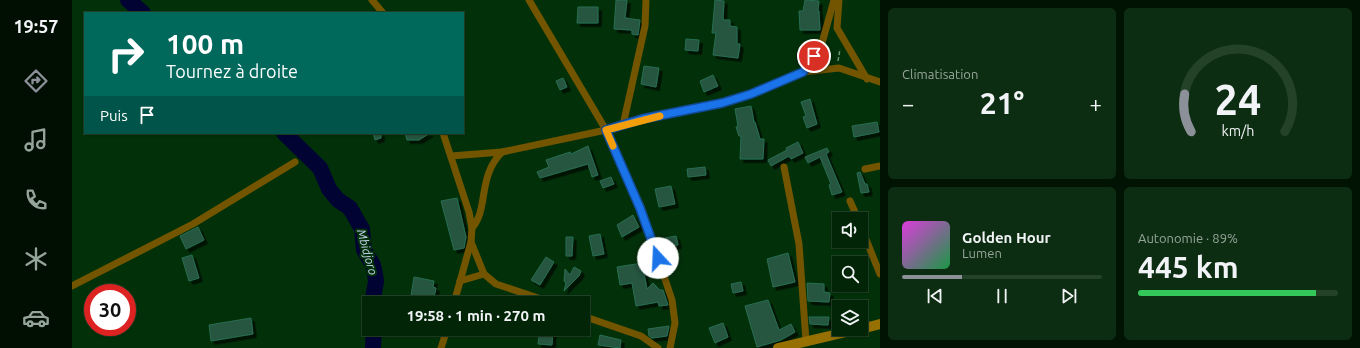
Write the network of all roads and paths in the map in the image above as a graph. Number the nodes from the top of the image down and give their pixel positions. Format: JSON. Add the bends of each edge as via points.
{"nodes":[{"id":1,"x":372,"y":0,"type":"edge"},
{"id":2,"x":529,"y":0,"type":"edge"},
{"id":3,"x":646,"y":0,"type":"edge"},
{"id":4,"x":834,"y":0,"type":"edge"},
{"id":5,"x":839,"y":0,"type":"edge"},
{"id":6,"x":382,"y":12,"type":"edge"},
{"id":7,"x":842,"y":35,"type":"junction"},
{"id":8,"x":839,"y":68,"type":"junction"},
{"id":9,"x":803,"y":72,"type":"junction"},
{"id":10,"x":867,"y":79,"type":"junction"},
{"id":11,"x":880,"y":82,"type":"edge"},
{"id":12,"x":623,"y":125,"type":"junction"},
{"id":13,"x":606,"y":130,"type":"junction"},
{"id":14,"x":444,"y":134,"type":"edge"},
{"id":15,"x":502,"y":152,"type":"junction"},
{"id":16,"x":451,"y":156,"type":"junction"},
{"id":17,"x":295,"y":162,"type":"dead end"},
{"id":18,"x":784,"y":166,"type":"dead end"},
{"id":19,"x":880,"y":166,"type":"edge"},
{"id":20,"x":865,"y":169,"type":"dead end"},
{"id":21,"x":850,"y":201,"type":"dead end"},
{"id":22,"x":855,"y":212,"type":"edge"},
{"id":23,"x":472,"y":228,"type":"junction"},
{"id":24,"x":471,"y":242,"type":"junction"},
{"id":25,"x":868,"y":244,"type":"edge"},
{"id":26,"x":484,"y":274,"type":"junction"},
{"id":27,"x":880,"y":274,"type":"edge"},
{"id":28,"x":460,"y":281,"type":"junction"},
{"id":29,"x":72,"y":286,"type":"edge"},
{"id":30,"x":456,"y":296,"type":"edge"},
{"id":31,"x":530,"y":296,"type":"edge"},
{"id":32,"x":590,"y":318,"type":"edge"},
{"id":33,"x":880,"y":324,"type":"edge"},
{"id":34,"x":868,"y":327,"type":"edge"},
{"id":35,"x":445,"y":336,"type":"edge"},
{"id":36,"x":833,"y":336,"type":"edge"},
{"id":37,"x":803,"y":344,"type":"edge"},
{"id":38,"x":442,"y":348,"type":"edge"},
{"id":39,"x":658,"y":348,"type":"edge"},
{"id":40,"x":670,"y":348,"type":"edge"},
{"id":41,"x":778,"y":348,"type":"edge"}],
"edges":[{"from":1,"to":6,"type":"street"},
{"from":2,"to":13,"type":"street"},
{"from":3,"to":12,"type":"street","via":[[644,31]]},
{"from":4,"to":9,"type":"street","via":[[822,43]]},
{"from":5,"to":7,"type":"street","via":[[838,28]]},
{"from":7,"to":8,"type":"path"},
{"from":7,"to":10,"type":"street"},
{"from":8,"to":9,"type":"street"},
{"from":8,"to":10,"type":"street"},
{"from":9,"to":12,"type":"street","via":[[722,103]]},
{"from":10,"to":11,"type":"street"},
{"from":12,"to":13,"type":"street"},
{"from":13,"to":15,"type":"street"},
{"from":13,"to":40,"type":"street","via":[[640,208],[672,300],[675,323]]},
{"from":14,"to":16,"type":"street"},
{"from":15,"to":16,"type":"street"},
{"from":15,"to":23,"type":"street","via":[[490,166],[478,219]]},
{"from":16,"to":23,"type":"street"},
{"from":17,"to":29,"type":"street","via":[[193,224]]},
{"from":18,"to":37,"type":"street","via":[[799,244]]},
{"from":19,"to":20,"type":"street"},
{"from":21,"to":22,"type":"street"},
{"from":23,"to":24,"type":"street"},
{"from":24,"to":26,"type":"street"},
{"from":24,"to":28,"type":"street"},
{"from":25,"to":27,"type":"street"},
{"from":26,"to":28,"type":"street"},
{"from":26,"to":31,"type":"street","via":[[496,284]]},
{"from":28,"to":30,"type":"street"},
{"from":32,"to":39,"type":"street","via":[[641,336]]},
{"from":33,"to":34,"type":"street"},
{"from":35,"to":38,"type":"street"},
{"from":36,"to":37,"type":"street"},
{"from":37,"to":41,"type":"street"}]}
